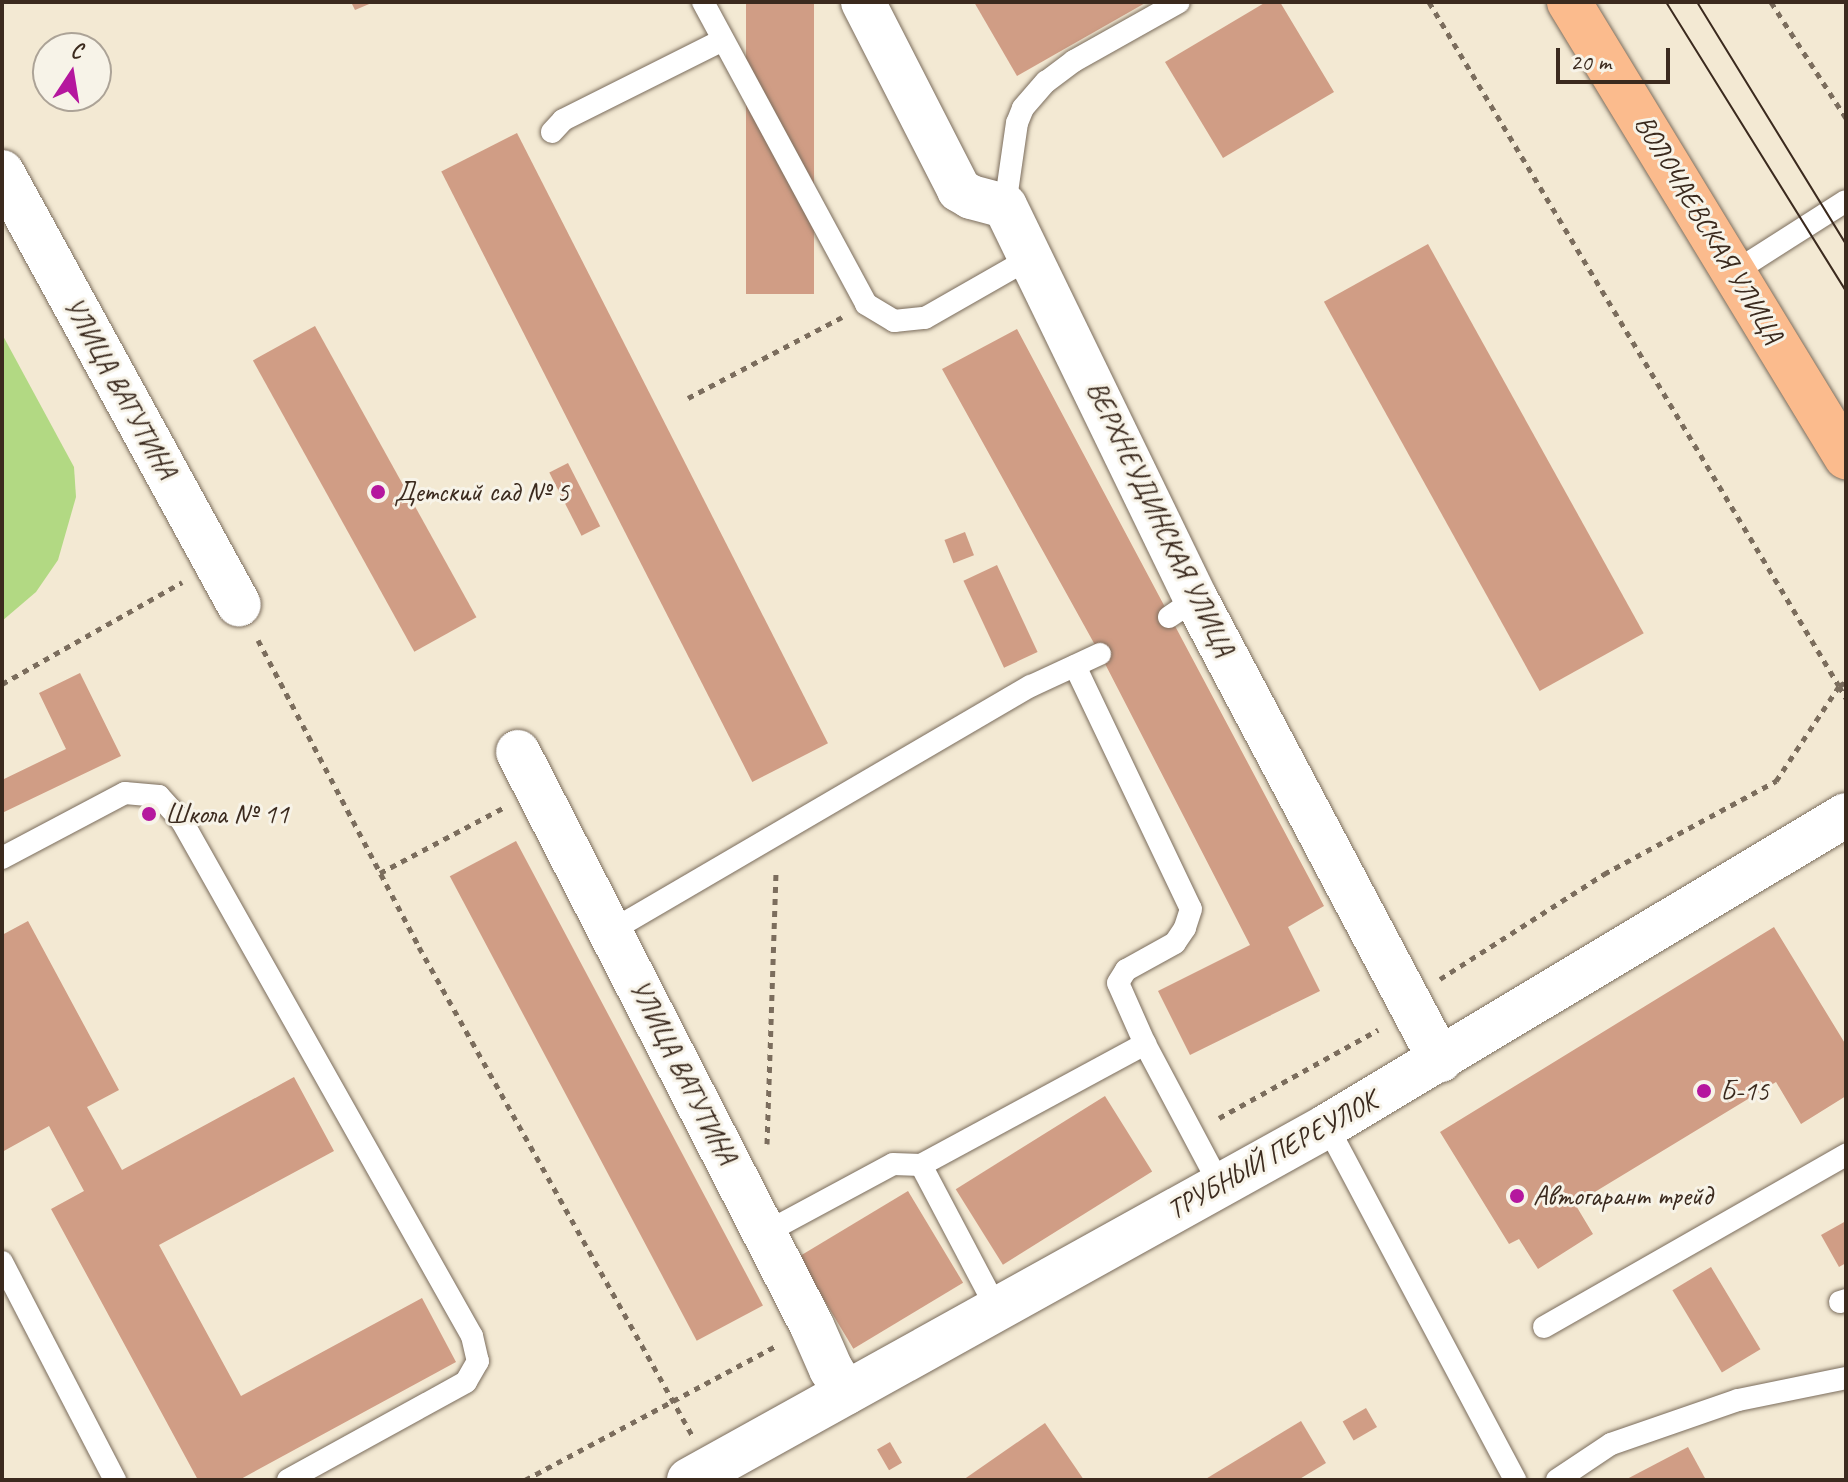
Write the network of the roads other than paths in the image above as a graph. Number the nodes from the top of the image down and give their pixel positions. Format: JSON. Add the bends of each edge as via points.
{"nodes":[{"id":1,"x":703,"y":2,"type":"edge"},
{"id":2,"x":863,"y":2,"type":"edge"},
{"id":3,"x":1569,"y":2,"type":"edge"},
{"id":4,"x":1166,"y":5,"type":"edge"},
{"id":5,"x":723,"y":40,"type":"junction"},
{"id":6,"x":552,"y":132,"type":"dead end"},
{"id":7,"x":2,"y":172,"type":"edge"},
{"id":8,"x":1846,"y":201,"type":"edge"},
{"id":9,"x":1005,"y":206,"type":"junction"},
{"id":10,"x":1030,"y":258,"type":"junction"},
{"id":11,"x":1736,"y":271,"type":"junction"},
{"id":12,"x":1846,"y":457,"type":"edge"},
{"id":13,"x":239,"y":604,"type":"road end"},
{"id":14,"x":1100,"y":654,"type":"dead end"},
{"id":15,"x":1075,"y":666,"type":"junction"},
{"id":16,"x":528,"y":770,"type":"road end"},
{"id":17,"x":1846,"y":815,"type":"edge"},
{"id":18,"x":2,"y":858,"type":"edge"},
{"id":19,"x":611,"y":931,"type":"junction"},
{"id":20,"x":1145,"y":1044,"type":"junction"},
{"id":21,"x":1440,"y":1060,"type":"junction"},
{"id":22,"x":1327,"y":1126,"type":"junction"},
{"id":23,"x":1846,"y":1155,"type":"edge"},
{"id":24,"x":921,"y":1165,"type":"junction"},
{"id":25,"x":1220,"y":1185,"type":"junction"},
{"id":26,"x":765,"y":1233,"type":"junction"},
{"id":27,"x":2,"y":1262,"type":"edge"},
{"id":28,"x":997,"y":1309,"type":"junction"},
{"id":29,"x":1544,"y":1327,"type":"dead end"},
{"id":30,"x":1846,"y":1378,"type":"edge"},
{"id":31,"x":846,"y":1393,"type":"junction"},
{"id":32,"x":700,"y":1474,"type":"edge"},
{"id":33,"x":115,"y":1480,"type":"edge"},
{"id":34,"x":288,"y":1480,"type":"edge"},
{"id":35,"x":1515,"y":1480,"type":"edge"},
{"id":36,"x":1557,"y":1480,"type":"edge"}],
"edges":[{"from":1,"to":5,"type":"lane"},
{"from":2,"to":9,"type":"street","via":[[959,190]]},
{"from":3,"to":11,"type":"main road","name":"ВОЛОЧАЕВСКАЯ УЛИЦА"},
{"from":4,"to":9,"type":"lane","via":[[1074,61],[1023,108]]},
{"from":5,"to":6,"type":"lane","via":[[563,120]]},
{"from":5,"to":10,"type":"lane","via":[[866,304],[894,321],[925,318]]},
{"from":7,"to":13,"type":"street","name":"УЛИЦА ВАТУТИНА"},
{"from":8,"to":11,"type":"lane"},
{"from":9,"to":10,"type":"street","name":"ВЕРХНЕУДИНСКАЯ УЛИЦА"},
{"from":10,"to":21,"type":"street","name":"ВЕРХНЕУДИНСКАЯ УЛИЦА","via":[[1183,608]]},
{"from":11,"to":12,"type":"main road","name":"ВОЛОЧАЕВСКАЯ УЛИЦА"},
{"from":14,"to":15,"type":"lane"},
{"from":15,"to":19,"type":"lane","via":[[1017,694]]},
{"from":15,"to":20,"type":"lane","via":[[1191,909],[1175,943],[1126,970],[1118,983]]},
{"from":16,"to":19,"type":"street","name":"УЛИЦА ВАТУТИНА"},
{"from":17,"to":21,"type":"street","name":"ТРУБНЫЙ ПЕРЕУЛОК"},
{"from":18,"to":34,"type":"lane","via":[[125,793],[159,796],[183,823],[472,1336],[478,1361],[466,1382]]},
{"from":19,"to":26,"type":"street","name":"УЛИЦА ВАТУТИНА"},
{"from":20,"to":24,"type":"lane"},
{"from":20,"to":25,"type":"lane"},
{"from":21,"to":22,"type":"street","name":"ТРУБНЫЙ ПЕРЕУЛОК"},
{"from":22,"to":25,"type":"street","name":"ТРУБНЫЙ ПЕРЕУЛОК"},
{"from":22,"to":35,"type":"lane"},
{"from":23,"to":29,"type":"lane"},
{"from":24,"to":26,"type":"lane","via":[[893,1164]]},
{"from":24,"to":28,"type":"lane"},
{"from":25,"to":28,"type":"street","name":"ТРУБНЫЙ ПЕРЕУЛОК"},
{"from":26,"to":31,"type":"street","name":"УЛИЦА ВАТУТИНА"},
{"from":27,"to":33,"type":"lane"},
{"from":28,"to":31,"type":"street","name":"ТРУБНЫЙ ПЕРЕУЛОК"},
{"from":30,"to":36,"type":"lane","via":[[1738,1400],[1611,1444]]},
{"from":31,"to":32,"type":"street","name":"ТРУБНЫЙ ПЕРЕУЛОК"}]}
